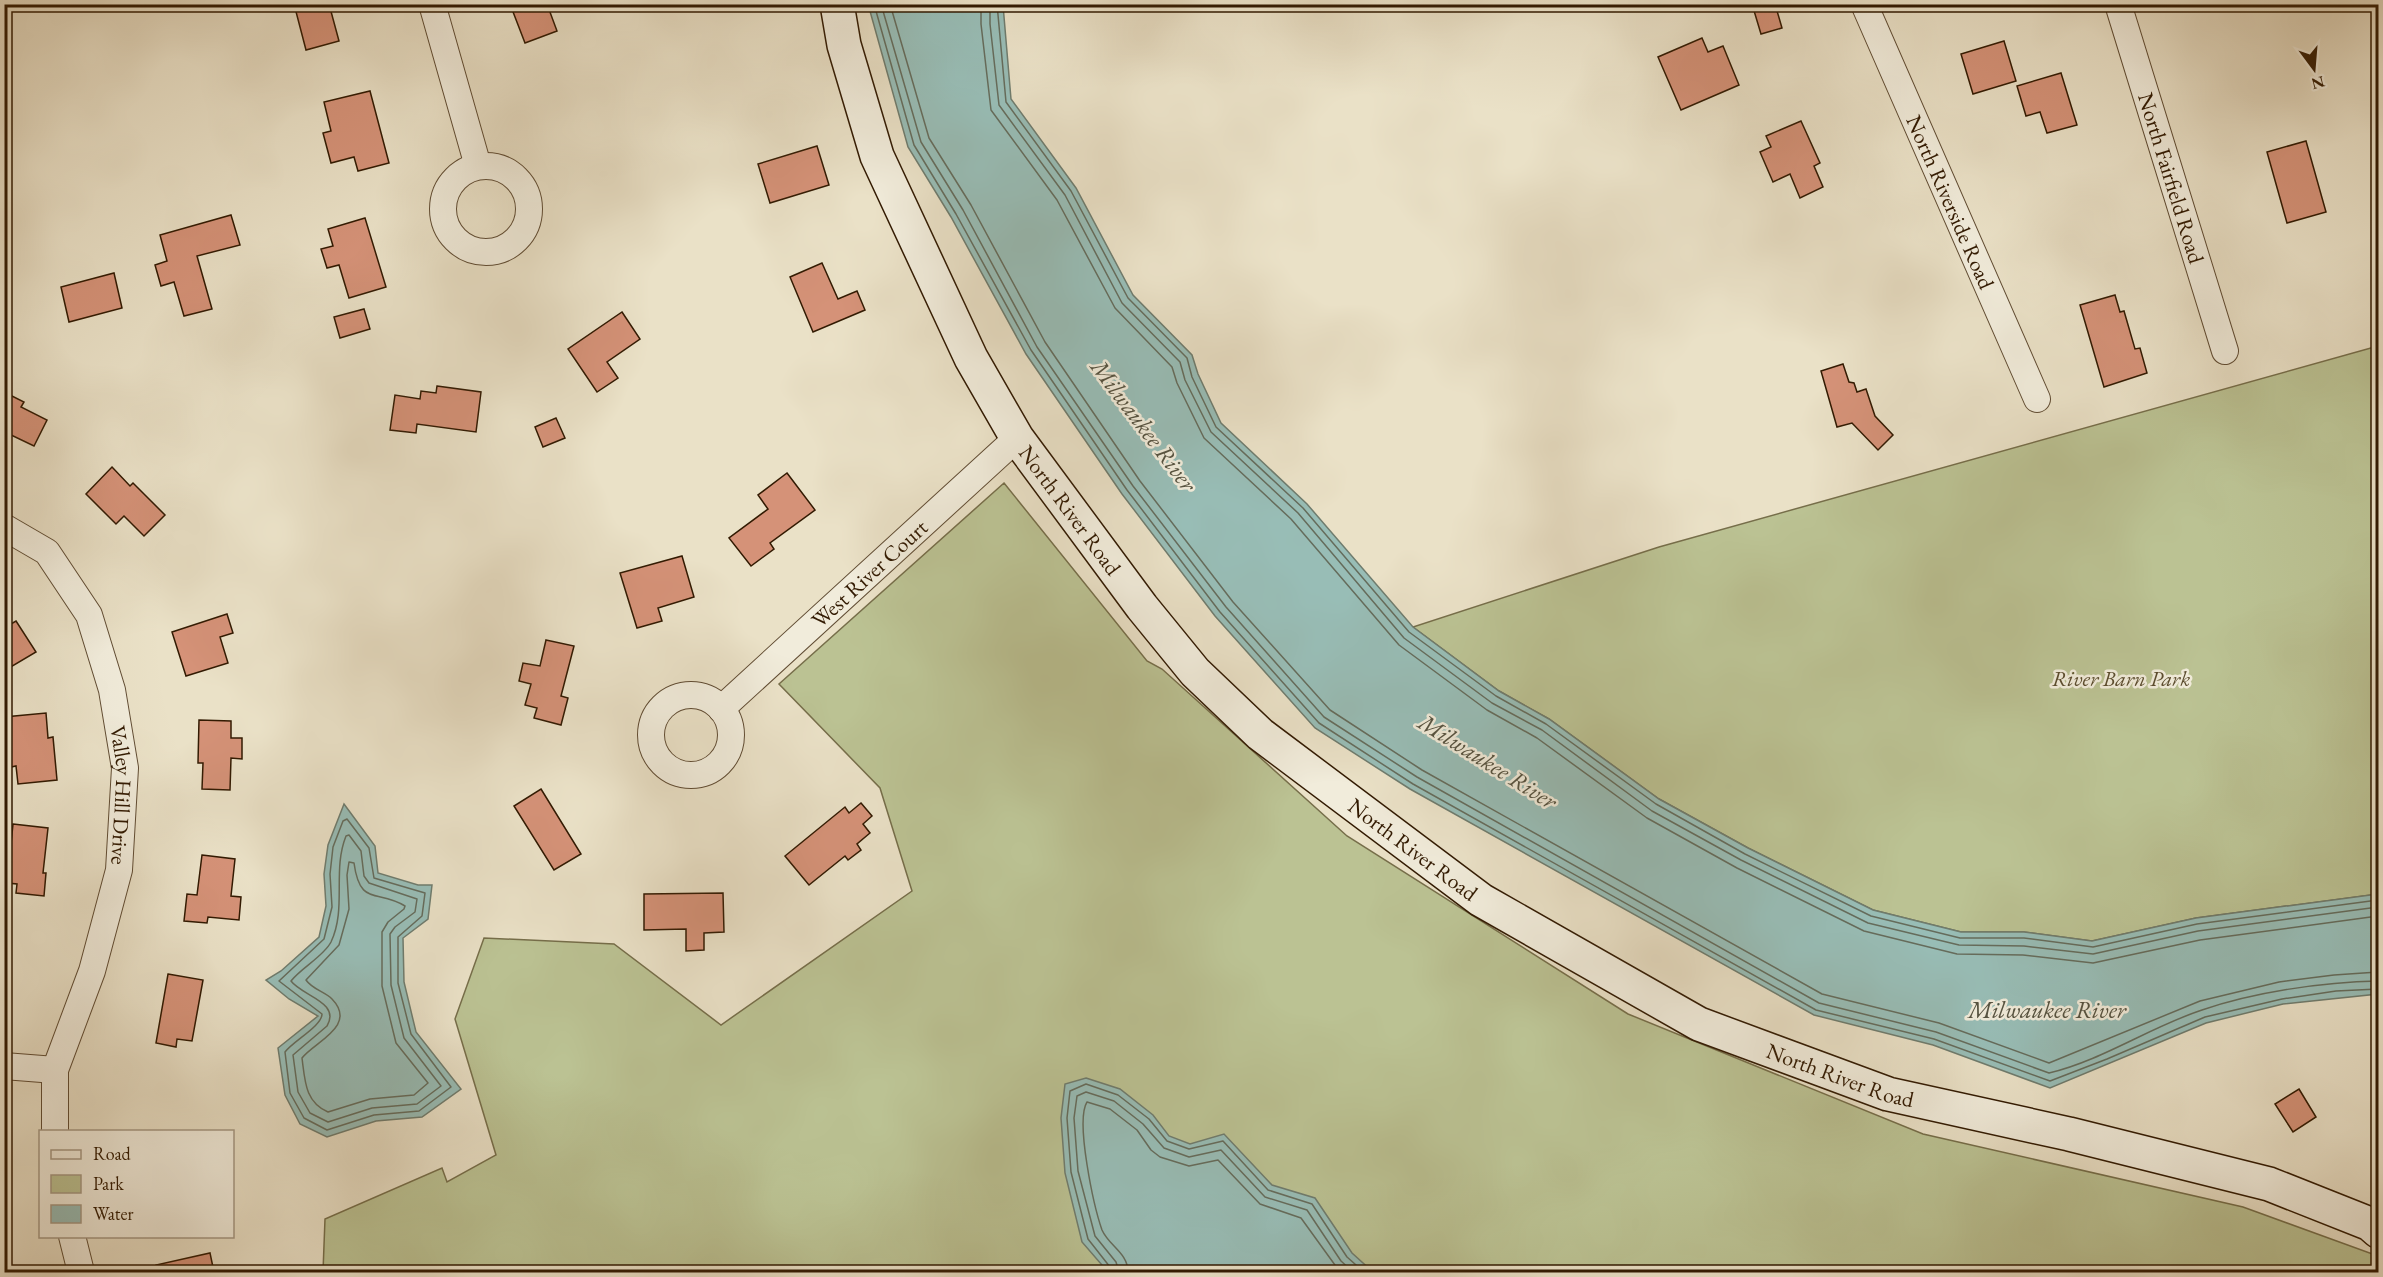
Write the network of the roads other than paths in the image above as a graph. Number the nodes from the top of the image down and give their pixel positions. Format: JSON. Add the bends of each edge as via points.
{"nodes":[{"id":1,"x":432,"y":4,"type":"edge"},
{"id":2,"x":837,"y":4,"type":"edge"},
{"id":3,"x":1864,"y":4,"type":"edge"},
{"id":4,"x":2118,"y":4,"type":"edge"},
{"id":5,"x":478,"y":166,"type":"dead end"},
{"id":6,"x":2225,"y":351,"type":"dead end"},
{"id":7,"x":2037,"y":399,"type":"dead end"},
{"id":8,"x":1017,"y":438,"type":"junction"},
{"id":9,"x":4,"y":527,"type":"edge"},
{"id":10,"x":721,"y":709,"type":"dead end"},
{"id":11,"x":4,"y":1066,"type":"edge"},
{"id":12,"x":55,"y":1070,"type":"junction"},
{"id":13,"x":55,"y":1130,"type":"edge"},
{"id":14,"x":2379,"y":1231,"type":"edge"},
{"id":15,"x":72,"y":1238,"type":"edge"},
{"id":16,"x":81,"y":1272,"type":"edge"}],
"edges":[{"from":1,"to":5,"type":"street"},
{"from":2,"to":8,"type":"street","name":"North River Road","via":[[844,45],[877,156],[971,358]]},
{"from":3,"to":7,"type":"street","name":"North Riverside Road"},
{"from":4,"to":6,"type":"street","name":"North Fairfield Road"},
{"from":8,"to":10,"type":"street","name":"West River Court"},
{"from":8,"to":14,"type":"street","name":"North River Road","via":[[1195,672],[1260,734],[1481,900],[1699,1024],[1888,1094],[2270,1185]]},
{"from":9,"to":12,"type":"street","name":"Valley Hill Drive","via":[[47,552],[89,615],[112,690],[125,768],[119,870],[92,971]]},
{"from":11,"to":12,"type":"street"},
{"from":12,"to":13,"type":"street","name":"Valley Hill Drive"},
{"from":15,"to":16,"type":"street"}]}
